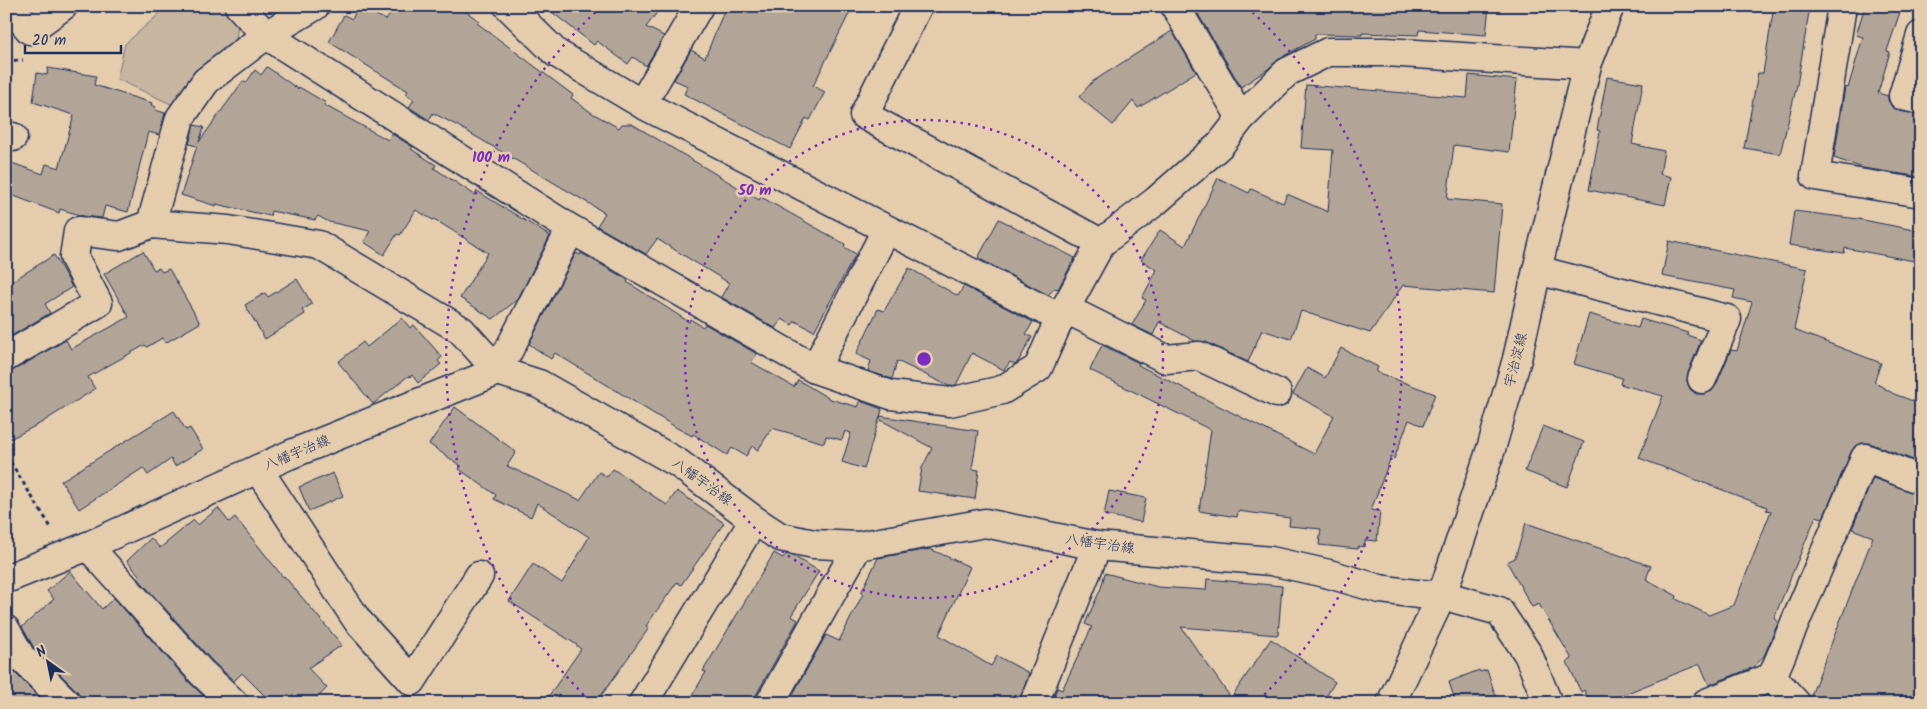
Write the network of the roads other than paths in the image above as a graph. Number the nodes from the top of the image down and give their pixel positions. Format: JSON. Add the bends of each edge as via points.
{"nodes":[{"id":1,"x":9,"y":6,"type":"edge"},
{"id":2,"x":63,"y":6,"type":"edge"},
{"id":3,"x":239,"y":6,"type":"edge"},
{"id":4,"x":315,"y":6,"type":"edge"},
{"id":5,"x":508,"y":6,"type":"edge"},
{"id":6,"x":699,"y":6,"type":"edge"},
{"id":7,"x":918,"y":6,"type":"edge"},
{"id":8,"x":1175,"y":6,"type":"edge"},
{"id":9,"x":1610,"y":6,"type":"edge"},
{"id":10,"x":1842,"y":6,"type":"edge"},
{"id":11,"x":266,"y":35,"type":"junction"},
{"id":12,"x":1921,"y":35,"type":"edge"},
{"id":13,"x":1587,"y":65,"type":"junction"},
{"id":14,"x":1921,"y":100,"type":"edge"},
{"id":15,"x":642,"y":104,"type":"junction"},
{"id":16,"x":1241,"y":118,"type":"junction"},
{"id":17,"x":1921,"y":193,"type":"edge"},
{"id":18,"x":151,"y":224,"type":"junction"},
{"id":19,"x":571,"y":229,"type":"junction"},
{"id":20,"x":886,"y":230,"type":"junction"},
{"id":21,"x":1101,"y":243,"type":"junction"},
{"id":22,"x":1537,"y":270,"type":"junction"},
{"id":23,"x":1063,"y":314,"type":"junction"},
{"id":24,"x":6,"y":357,"type":"edge"},
{"id":25,"x":815,"y":369,"type":"junction"},
{"id":26,"x":498,"y":371,"type":"junction"},
{"id":27,"x":1702,"y":380,"type":"dead end"},
{"id":28,"x":1277,"y":393,"type":"dead end"},
{"id":29,"x":258,"y":469,"type":"junction"},
{"id":30,"x":1921,"y":480,"type":"edge"},
{"id":31,"x":754,"y":520,"type":"junction"},
{"id":32,"x":858,"y":546,"type":"junction"},
{"id":33,"x":1097,"y":546,"type":"junction"},
{"id":34,"x":77,"y":550,"type":"junction"},
{"id":35,"x":479,"y":576,"type":"dead end"},
{"id":36,"x":6,"y":579,"type":"edge"},
{"id":37,"x":1442,"y":595,"type":"junction"},
{"id":38,"x":6,"y":630,"type":"edge"},
{"id":39,"x":1772,"y":677,"type":"junction"},
{"id":40,"x":1035,"y":702,"type":"edge"},
{"id":41,"x":67,"y":703,"type":"edge"},
{"id":42,"x":234,"y":703,"type":"edge"},
{"id":43,"x":644,"y":703,"type":"edge"},
{"id":44,"x":770,"y":703,"type":"edge"},
{"id":45,"x":1391,"y":703,"type":"edge"},
{"id":46,"x":1548,"y":703,"type":"edge"},
{"id":47,"x":1706,"y":703,"type":"edge"},
{"id":48,"x":1796,"y":703,"type":"edge"}],
"edges":[{"from":1,"to":2,"type":"street","via":[[30,30]]},
{"from":3,"to":11,"type":"street"},
{"from":4,"to":11,"type":"street"},
{"from":5,"to":15,"type":"street","via":[[556,53]]},
{"from":6,"to":15,"type":"street"},
{"from":7,"to":21,"type":"street","via":[[864,115]]},
{"from":8,"to":16,"type":"street"},
{"from":9,"to":13,"type":"street","name":"宇治淀線"},
{"from":10,"to":17,"type":"street","via":[[1815,176]]},
{"from":11,"to":18,"type":"street","via":[[206,80],[180,118]]},
{"from":11,"to":19,"type":"street"},
{"from":12,"to":14,"type":"street","via":[[1903,96]]},
{"from":13,"to":16,"type":"street","via":[[1386,52],[1328,52],[1288,72]]},
{"from":13,"to":22,"type":"street","name":"宇治淀線"},
{"from":15,"to":20,"type":"street"},
{"from":16,"to":21,"type":"street","via":[[1220,145],[1156,202]]},
{"from":18,"to":24,"type":"street","via":[[119,236],[78,231],[74,257],[98,303]]},
{"from":18,"to":26,"type":"street","via":[[228,230],[319,245],[461,330]]},
{"from":19,"to":25,"type":"street"},
{"from":19,"to":26,"type":"street"},
{"from":20,"to":23,"type":"street"},
{"from":20,"to":25,"type":"street"},
{"from":21,"to":23,"type":"street"},
{"from":22,"to":27,"type":"street","via":[[1727,319]]},
{"from":22,"to":37,"type":"street","name":"宇治淀線","via":[[1517,359],[1491,449]]},
{"from":23,"to":25,"type":"street","via":[[1038,368],[1002,390],[950,402],[891,395]]},
{"from":23,"to":28,"type":"street","via":[[1166,359],[1199,356]]},
{"from":26,"to":29,"type":"street","name":"八幡宇治線"},
{"from":26,"to":31,"type":"street","name":"八幡宇治線","via":[[539,384],[678,463]]},
{"from":29,"to":34,"type":"street","name":"八幡宇治線"},
{"from":29,"to":35,"type":"street","via":[[357,620],[412,681]]},
{"from":30,"to":39,"type":"street","via":[[1865,458]]},
{"from":31,"to":32,"type":"street","name":"八幡宇治線","via":[[780,536],[814,544]]},
{"from":31,"to":43,"type":"street"},
{"from":32,"to":33,"type":"street","name":"八幡宇治線","via":[[985,523]]},
{"from":32,"to":44,"type":"street"},
{"from":33,"to":37,"type":"street","name":"八幡宇治線","via":[[1270,561],[1380,588]]},
{"from":33,"to":40,"type":"street"},
{"from":34,"to":36,"type":"street","name":"八幡宇治線"},
{"from":34,"to":42,"type":"street"},
{"from":37,"to":45,"type":"street","name":"宇治淀線"},
{"from":37,"to":46,"type":"street","name":"八幡宇治線","via":[[1499,611],[1528,654]]},
{"from":38,"to":41,"type":"street","via":[[22,657]]},
{"from":39,"to":47,"type":"street"},
{"from":39,"to":48,"type":"street"}]}
